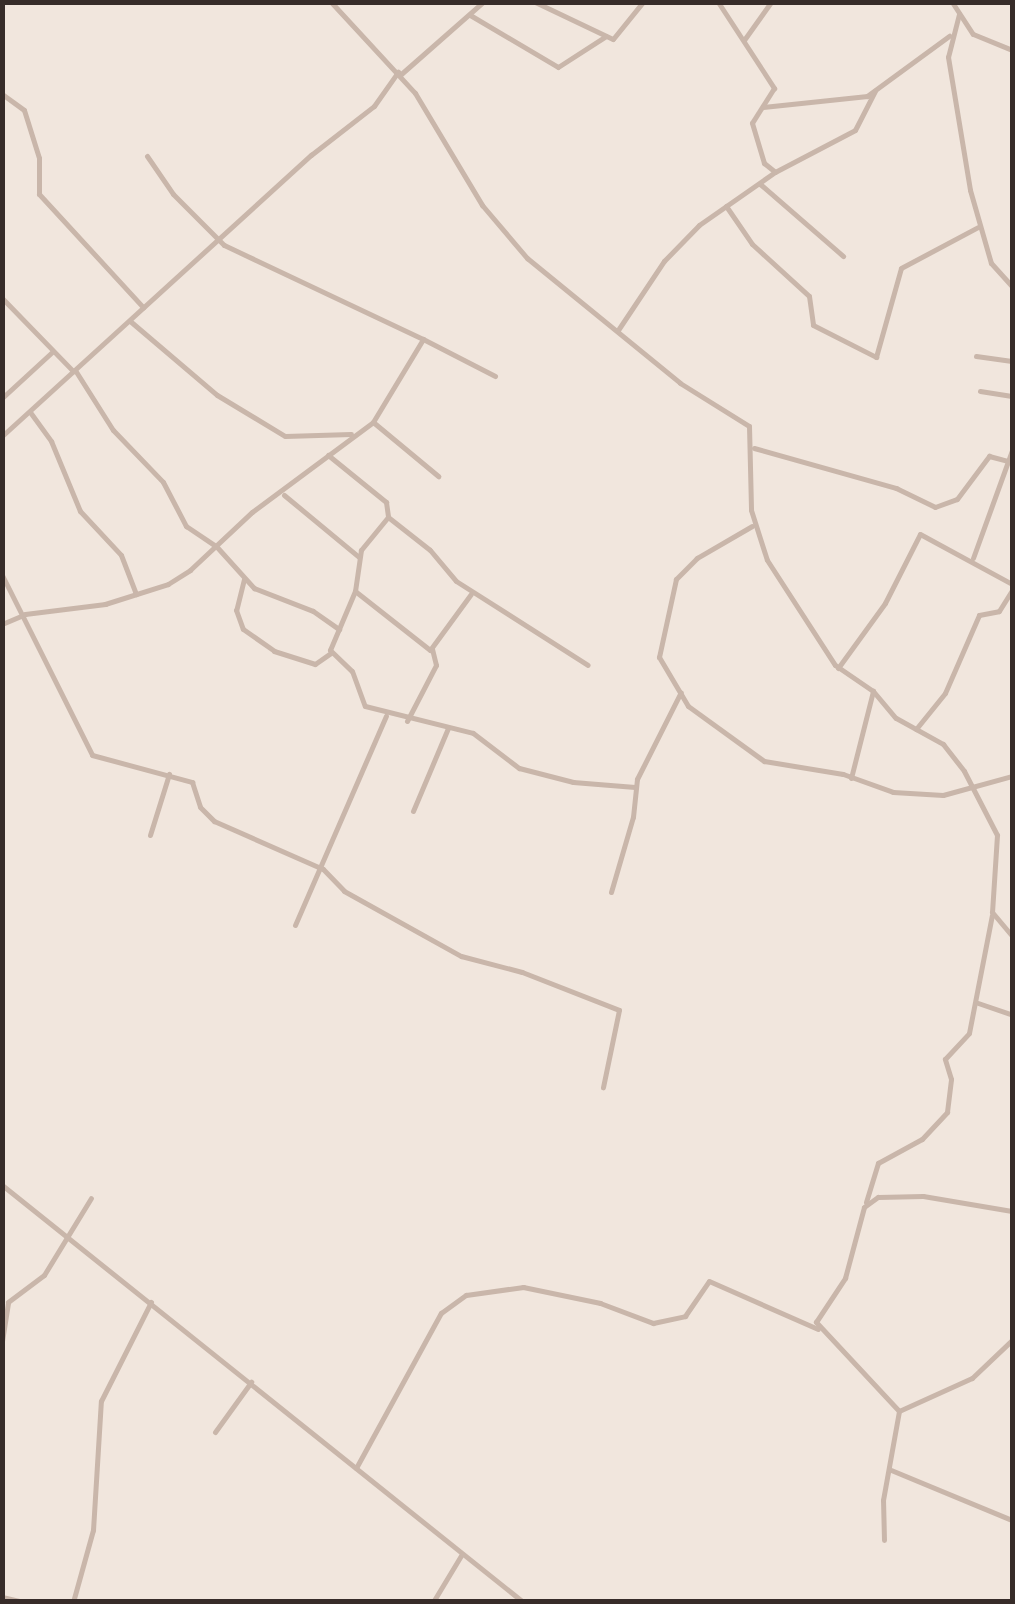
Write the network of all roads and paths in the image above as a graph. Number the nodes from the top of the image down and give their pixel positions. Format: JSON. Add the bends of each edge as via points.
{"nodes":[{"id":1,"x":331,"y":2,"type":"edge"},
{"id":2,"x":483,"y":2,"type":"edge"},
{"id":3,"x":535,"y":2,"type":"edge"},
{"id":4,"x":643,"y":2,"type":"edge"},
{"id":5,"x":718,"y":2,"type":"edge"},
{"id":6,"x":771,"y":2,"type":"edge"},
{"id":7,"x":952,"y":2,"type":"edge"},
{"id":8,"x":959,"y":14,"type":"junction"},
{"id":9,"x":470,"y":15,"type":"junction"},
{"id":10,"x":952,"y":34,"type":"junction"},
{"id":11,"x":606,"y":36,"type":"junction"},
{"id":12,"x":744,"y":40,"type":"junction"},
{"id":13,"x":1012,"y":50,"type":"edge"},
{"id":14,"x":399,"y":73,"type":"junction"},
{"id":15,"x":875,"y":91,"type":"junction"},
{"id":16,"x":2,"y":94,"type":"edge"},
{"id":17,"x":762,"y":107,"type":"junction"},
{"id":18,"x":147,"y":156,"type":"dead end"},
{"id":19,"x":776,"y":172,"type":"junction"},
{"id":20,"x":760,"y":184,"type":"junction"},
{"id":21,"x":726,"y":206,"type":"junction"},
{"id":22,"x":978,"y":227,"type":"junction"},
{"id":23,"x":220,"y":237,"type":"junction"},
{"id":24,"x":843,"y":256,"type":"dead end"},
{"id":25,"x":1012,"y":286,"type":"edge"},
{"id":26,"x":2,"y":298,"type":"edge"},
{"id":27,"x":143,"y":307,"type":"junction"},
{"id":28,"x":130,"y":321,"type":"junction"},
{"id":29,"x":618,"y":330,"type":"junction"},
{"id":30,"x":423,"y":339,"type":"junction"},
{"id":31,"x":52,"y":352,"type":"junction"},
{"id":32,"x":976,"y":356,"type":"dead end"},
{"id":33,"x":1012,"y":361,"type":"edge"},
{"id":34,"x":74,"y":370,"type":"junction"},
{"id":35,"x":495,"y":376,"type":"dead end"},
{"id":36,"x":980,"y":391,"type":"dead end"},
{"id":37,"x":1012,"y":396,"type":"edge"},
{"id":38,"x":2,"y":398,"type":"edge"},
{"id":39,"x":30,"y":412,"type":"junction"},
{"id":40,"x":373,"y":422,"type":"junction"},
{"id":41,"x":4,"y":431,"type":"edge"},
{"id":42,"x":352,"y":434,"type":"junction"},
{"id":43,"x":754,"y":448,"type":"junction"},
{"id":44,"x":1012,"y":450,"type":"edge"},
{"id":45,"x":328,"y":455,"type":"junction"},
{"id":46,"x":1008,"y":461,"type":"junction"},
{"id":47,"x":438,"y":476,"type":"dead end"},
{"id":48,"x":284,"y":494,"type":"junction"},
{"id":49,"x":388,"y":518,"type":"junction"},
{"id":50,"x":754,"y":526,"type":"junction"},
{"id":51,"x":216,"y":546,"type":"junction"},
{"id":52,"x":359,"y":557,"type":"junction"},
{"id":53,"x":973,"y":558,"type":"junction"},
{"id":54,"x":2,"y":575,"type":"edge"},
{"id":55,"x":244,"y":578,"type":"junction"},
{"id":56,"x":1012,"y":587,"type":"edge"},
{"id":57,"x":355,"y":591,"type":"junction"},
{"id":58,"x":136,"y":594,"type":"junction"},
{"id":59,"x":471,"y":594,"type":"junction"},
{"id":60,"x":25,"y":614,"type":"junction"},
{"id":61,"x":2,"y":624,"type":"edge"},
{"id":62,"x":339,"y":629,"type":"junction"},
{"id":63,"x":432,"y":649,"type":"junction"},
{"id":64,"x":331,"y":653,"type":"junction"},
{"id":65,"x":588,"y":665,"type":"dead end"},
{"id":66,"x":838,"y":668,"type":"junction"},
{"id":67,"x":873,"y":691,"type":"junction"},
{"id":68,"x":680,"y":692,"type":"junction"},
{"id":69,"x":386,"y":716,"type":"junction"},
{"id":70,"x":406,"y":721,"type":"junction"},
{"id":71,"x":448,"y":728,"type":"junction"},
{"id":72,"x":916,"y":728,"type":"junction"},
{"id":73,"x":169,"y":774,"type":"junction"},
{"id":74,"x":1012,"y":776,"type":"edge"},
{"id":75,"x":851,"y":778,"type":"junction"},
{"id":76,"x":636,"y":787,"type":"junction"},
{"id":77,"x":973,"y":790,"type":"junction"},
{"id":78,"x":413,"y":811,"type":"dead end"},
{"id":79,"x":150,"y":835,"type":"dead end"},
{"id":80,"x":322,"y":868,"type":"junction"},
{"id":81,"x":611,"y":892,"type":"dead end"},
{"id":82,"x":992,"y":912,"type":"junction"},
{"id":83,"x":296,"y":925,"type":"dead end"},
{"id":84,"x":1012,"y":936,"type":"edge"},
{"id":85,"x":978,"y":1002,"type":"junction"},
{"id":86,"x":1012,"y":1015,"type":"edge"},
{"id":87,"x":603,"y":1087,"type":"dead end"},
{"id":88,"x":2,"y":1185,"type":"edge"},
{"id":89,"x":91,"y":1198,"type":"dead end"},
{"id":90,"x":864,"y":1207,"type":"junction"},
{"id":91,"x":1012,"y":1211,"type":"edge"},
{"id":92,"x":66,"y":1238,"type":"junction"},
{"id":93,"x":152,"y":1302,"type":"junction"},
{"id":94,"x":818,"y":1328,"type":"junction"},
{"id":95,"x":1012,"y":1340,"type":"edge"},
{"id":96,"x":2,"y":1341,"type":"edge"},
{"id":97,"x":251,"y":1382,"type":"junction"},
{"id":98,"x":899,"y":1411,"type":"junction"},
{"id":99,"x":215,"y":1432,"type":"dead end"},
{"id":100,"x":356,"y":1468,"type":"junction"},
{"id":101,"x":890,"y":1469,"type":"junction"},
{"id":102,"x":1012,"y":1520,"type":"edge"},
{"id":103,"x":884,"y":1540,"type":"dead end"},
{"id":104,"x":462,"y":1554,"type":"junction"},
{"id":105,"x":2,"y":1597,"type":"edge"},
{"id":106,"x":24,"y":1602,"type":"edge"},
{"id":107,"x":73,"y":1602,"type":"edge"},
{"id":108,"x":433,"y":1602,"type":"edge"},
{"id":109,"x":523,"y":1602,"type":"edge"}],
"edges":[{"from":1,"to":14,"type":"street"},
{"from":2,"to":9,"type":"street"},
{"from":3,"to":11,"type":"street"},
{"from":4,"to":11,"type":"street","via":[[616,37]]},
{"from":5,"to":12,"type":"street"},
{"from":6,"to":12,"type":"street"},
{"from":7,"to":8,"type":"street"},
{"from":8,"to":10,"type":"street"},
{"from":8,"to":13,"type":"street","via":[[973,34]]},
{"from":9,"to":11,"type":"street","via":[[558,67]]},
{"from":9,"to":14,"type":"street"},
{"from":10,"to":15,"type":"street"},
{"from":10,"to":22,"type":"street","via":[[948,57]]},
{"from":12,"to":17,"type":"street","via":[[774,88]]},
{"from":14,"to":23,"type":"street","via":[[374,106]]},
{"from":14,"to":29,"type":"street","via":[[498,227]]},
{"from":15,"to":17,"type":"street","via":[[824,104]]},
{"from":15,"to":19,"type":"street","via":[[855,130]]},
{"from":16,"to":27,"type":"street","via":[[24,110],[39,158],[39,194]]},
{"from":17,"to":19,"type":"street","via":[[753,137]]},
{"from":18,"to":23,"type":"street","via":[[173,194]]},
{"from":19,"to":20,"type":"street"},
{"from":20,"to":21,"type":"street"},
{"from":20,"to":24,"type":"street"},
{"from":21,"to":22,"type":"street","via":[[752,244],[809,296],[814,325],[876,357],[900,268]]},
{"from":21,"to":29,"type":"street","via":[[664,260]]},
{"from":22,"to":25,"type":"street","via":[[992,263]]},
{"from":23,"to":27,"type":"street"},
{"from":23,"to":30,"type":"street"},
{"from":26,"to":31,"type":"street"},
{"from":27,"to":28,"type":"street"},
{"from":28,"to":34,"type":"street"},
{"from":28,"to":42,"type":"street","via":[[217,394],[285,436]]},
{"from":29,"to":43,"type":"street","via":[[680,383],[740,417]]},
{"from":30,"to":35,"type":"street"},
{"from":30,"to":40,"type":"street"},
{"from":31,"to":34,"type":"street"},
{"from":31,"to":38,"type":"street"},
{"from":32,"to":33,"type":"street"},
{"from":34,"to":39,"type":"street"},
{"from":34,"to":51,"type":"street","via":[[113,430],[163,482],[181,521]]},
{"from":36,"to":37,"type":"street"},
{"from":39,"to":41,"type":"street"},
{"from":39,"to":58,"type":"street","via":[[51,440],[80,510],[122,555]]},
{"from":40,"to":42,"type":"street"},
{"from":40,"to":47,"type":"street"},
{"from":42,"to":45,"type":"street"},
{"from":43,"to":46,"type":"street","via":[[896,488],[936,507],[962,494],[989,456]]},
{"from":43,"to":50,"type":"street"},
{"from":44,"to":46,"type":"street"},
{"from":45,"to":48,"type":"street"},
{"from":45,"to":49,"type":"street","via":[[386,502]]},
{"from":46,"to":53,"type":"street"},
{"from":48,"to":51,"type":"street","via":[[252,512]]},
{"from":48,"to":52,"type":"street"},
{"from":49,"to":52,"type":"street"},
{"from":49,"to":59,"type":"street"},
{"from":50,"to":66,"type":"street","via":[[767,560]]},
{"from":50,"to":68,"type":"street","via":[[697,558],[676,579],[659,657]]},
{"from":51,"to":55,"type":"street"},
{"from":51,"to":58,"type":"street","via":[[168,584]]},
{"from":52,"to":57,"type":"street"},
{"from":53,"to":56,"type":"street"},
{"from":53,"to":66,"type":"street","via":[[918,535],[885,604]]},
{"from":54,"to":60,"type":"street"},
{"from":55,"to":62,"type":"street"},
{"from":55,"to":64,"type":"street","via":[[236,610],[243,630],[274,651],[316,664]]},
{"from":56,"to":72,"type":"street","via":[[1000,611],[979,615],[945,693]]},
{"from":57,"to":62,"type":"street"},
{"from":57,"to":63,"type":"street"},
{"from":58,"to":60,"type":"street"},
{"from":59,"to":63,"type":"street"},
{"from":59,"to":65,"type":"street"},
{"from":60,"to":61,"type":"street"},
{"from":60,"to":73,"type":"street","via":[[56,693],[92,755]]},
{"from":62,"to":64,"type":"street"},
{"from":63,"to":70,"type":"street","via":[[436,666]]},
{"from":64,"to":69,"type":"street","via":[[352,671],[364,706]]},
{"from":66,"to":67,"type":"street"},
{"from":67,"to":72,"type":"street","via":[[896,718]]},
{"from":67,"to":75,"type":"street"},
{"from":68,"to":75,"type":"street","via":[[688,706],[759,759]]},
{"from":68,"to":76,"type":"street"},
{"from":69,"to":70,"type":"street"},
{"from":69,"to":80,"type":"street"},
{"from":70,"to":71,"type":"street"},
{"from":71,"to":76,"type":"street","via":[[486,740],[519,768],[573,782]]},
{"from":71,"to":78,"type":"street"},
{"from":72,"to":77,"type":"street","via":[[943,744]]},
{"from":73,"to":79,"type":"street"},
{"from":73,"to":80,"type":"street","via":[[197,786],[200,808],[214,821]]},
{"from":74,"to":77,"type":"street"},
{"from":75,"to":77,"type":"street","via":[[924,795]]},
{"from":76,"to":81,"type":"street"},
{"from":77,"to":82,"type":"street","via":[[998,842]]},
{"from":80,"to":83,"type":"street"},
{"from":80,"to":87,"type":"street","via":[[355,898],[461,956],[618,1010]]},
{"from":82,"to":84,"type":"street"},
{"from":82,"to":85,"type":"street"},
{"from":85,"to":86,"type":"street"},
{"from":85,"to":90,"type":"street","via":[[969,1033],[945,1059],[951,1079],[947,1112],[922,1139],[878,1163]]},
{"from":88,"to":92,"type":"street"},
{"from":89,"to":92,"type":"street"},
{"from":90,"to":91,"type":"street","via":[[878,1197],[922,1196]]},
{"from":90,"to":94,"type":"street","via":[[845,1278],[817,1316]]},
{"from":92,"to":93,"type":"street"},
{"from":92,"to":96,"type":"street","via":[[44,1276],[8,1302]]},
{"from":93,"to":97,"type":"street"},
{"from":93,"to":107,"type":"street","via":[[102,1401],[93,1530]]},
{"from":94,"to":98,"type":"street"},
{"from":94,"to":100,"type":"street","via":[[709,1281],[685,1316],[653,1323],[600,1302],[523,1286],[466,1294],[442,1313]]},
{"from":95,"to":98,"type":"street","via":[[972,1378]]},
{"from":97,"to":99,"type":"street"},
{"from":97,"to":100,"type":"street"},
{"from":98,"to":101,"type":"street"},
{"from":100,"to":104,"type":"street"},
{"from":101,"to":102,"type":"street"},
{"from":101,"to":103,"type":"street"},
{"from":104,"to":108,"type":"street"},
{"from":104,"to":109,"type":"street"},
{"from":105,"to":106,"type":"street"}]}
